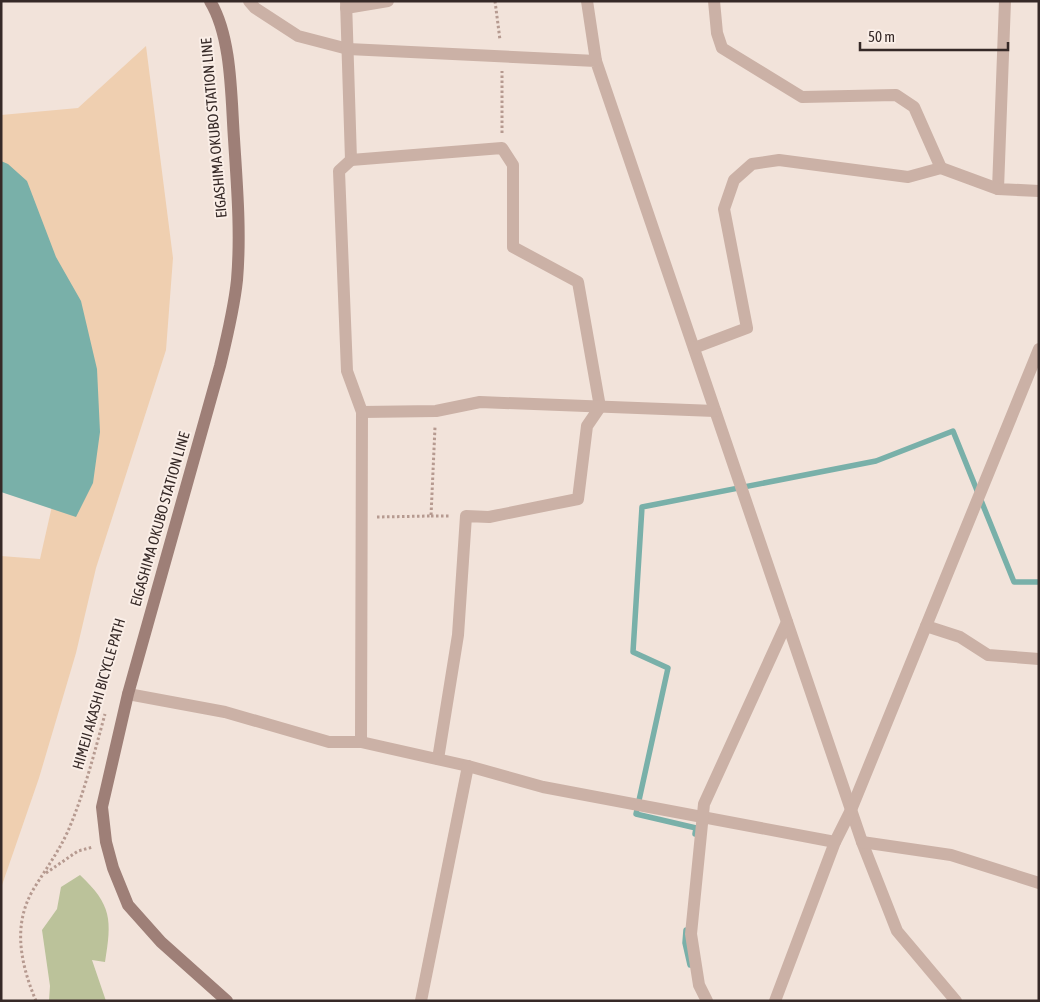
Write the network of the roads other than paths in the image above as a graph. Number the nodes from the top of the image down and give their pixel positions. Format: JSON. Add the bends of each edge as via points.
{"nodes":[{"id":1,"x":210,"y":1,"type":"edge"},
{"id":2,"x":249,"y":1,"type":"edge"},
{"id":3,"x":388,"y":1,"type":"edge"},
{"id":4,"x":586,"y":1,"type":"edge"},
{"id":5,"x":714,"y":1,"type":"edge"},
{"id":6,"x":1005,"y":1,"type":"edge"},
{"id":7,"x":346,"y":5,"type":"edge"},
{"id":8,"x":348,"y":49,"type":"junction"},
{"id":9,"x":596,"y":61,"type":"junction"},
{"id":10,"x":351,"y":160,"type":"junction"},
{"id":11,"x":941,"y":168,"type":"junction"},
{"id":12,"x":998,"y":189,"type":"junction"},
{"id":13,"x":1039,"y":191,"type":"edge"},
{"id":14,"x":694,"y":348,"type":"junction"},
{"id":15,"x":1039,"y":349,"type":"edge"},
{"id":16,"x":600,"y":406,"type":"junction"},
{"id":17,"x":715,"y":411,"type":"junction"},
{"id":18,"x":362,"y":412,"type":"junction"},
{"id":19,"x":787,"y":622,"type":"junction"},
{"id":20,"x":926,"y":626,"type":"junction"},
{"id":21,"x":1039,"y":659,"type":"edge"},
{"id":22,"x":128,"y":694,"type":"junction"},
{"id":23,"x":361,"y":742,"type":"junction"},
{"id":24,"x":438,"y":759,"type":"junction"},
{"id":25,"x":468,"y":766,"type":"junction"},
{"id":26,"x":851,"y":810,"type":"junction"},
{"id":27,"x":701,"y":818,"type":"junction"},
{"id":28,"x":835,"y":842,"type":"junction"},
{"id":29,"x":862,"y":842,"type":"junction"},
{"id":30,"x":1039,"y":883,"type":"edge"},
{"id":31,"x":227,"y":1001,"type":"edge"},
{"id":32,"x":421,"y":1001,"type":"edge"},
{"id":33,"x":707,"y":1001,"type":"edge"},
{"id":34,"x":775,"y":1001,"type":"edge"},
{"id":35,"x":956,"y":1001,"type":"edge"}],
"edges":[{"from":1,"to":22,"type":"main road","name":"EIGASHIMA OKUBO STATION LINE","via":[[217,12],[225,43],[237,194],[237,280],[220,366]]},
{"from":2,"to":8,"type":"street","via":[[254,8],[298,36]]},
{"from":3,"to":7,"type":"street"},
{"from":4,"to":9,"type":"street"},
{"from":5,"to":11,"type":"street","via":[[722,48],[802,97],[896,95],[914,107]]},
{"from":6,"to":12,"type":"street"},
{"from":7,"to":8,"type":"street"},
{"from":8,"to":9,"type":"street"},
{"from":8,"to":10,"type":"street"},
{"from":9,"to":14,"type":"street"},
{"from":10,"to":16,"type":"street","via":[[502,148],[513,165],[514,247],[578,282]]},
{"from":10,"to":18,"type":"street","via":[[339,171],[339,190],[347,371]]},
{"from":11,"to":12,"type":"street"},
{"from":11,"to":14,"type":"street","via":[[908,176],[780,160],[752,164],[734,180],[724,209],[747,328]]},
{"from":12,"to":13,"type":"street"},
{"from":14,"to":17,"type":"street"},
{"from":15,"to":20,"type":"street"},
{"from":16,"to":17,"type":"street"},
{"from":16,"to":18,"type":"street","via":[[480,402],[436,411]]},
{"from":16,"to":24,"type":"street","via":[[587,426],[578,499],[489,517],[466,516],[458,635]]},
{"from":17,"to":19,"type":"street"},
{"from":18,"to":23,"type":"street"},
{"from":19,"to":26,"type":"street"},
{"from":19,"to":27,"type":"street","via":[[704,804]]},
{"from":20,"to":21,"type":"street","via":[[960,637],[988,655]]},
{"from":20,"to":26,"type":"street"},
{"from":22,"to":23,"type":"street","via":[[225,712],[329,742]]},
{"from":22,"to":31,"type":"main road","name":"EIGASHIMA OKUBO STATION LINE","via":[[102,807],[113,868],[128,905],[162,942]]},
{"from":23,"to":24,"type":"street"},
{"from":24,"to":25,"type":"street"},
{"from":25,"to":27,"type":"street","via":[[543,787]]},
{"from":25,"to":32,"type":"street"},
{"from":26,"to":28,"type":"street"},
{"from":26,"to":29,"type":"street"},
{"from":27,"to":28,"type":"street"},
{"from":27,"to":33,"type":"street","via":[[691,934],[699,985]]},
{"from":28,"to":34,"type":"street"},
{"from":29,"to":30,"type":"street","via":[[951,855]]},
{"from":29,"to":35,"type":"street","via":[[897,931]]}]}
